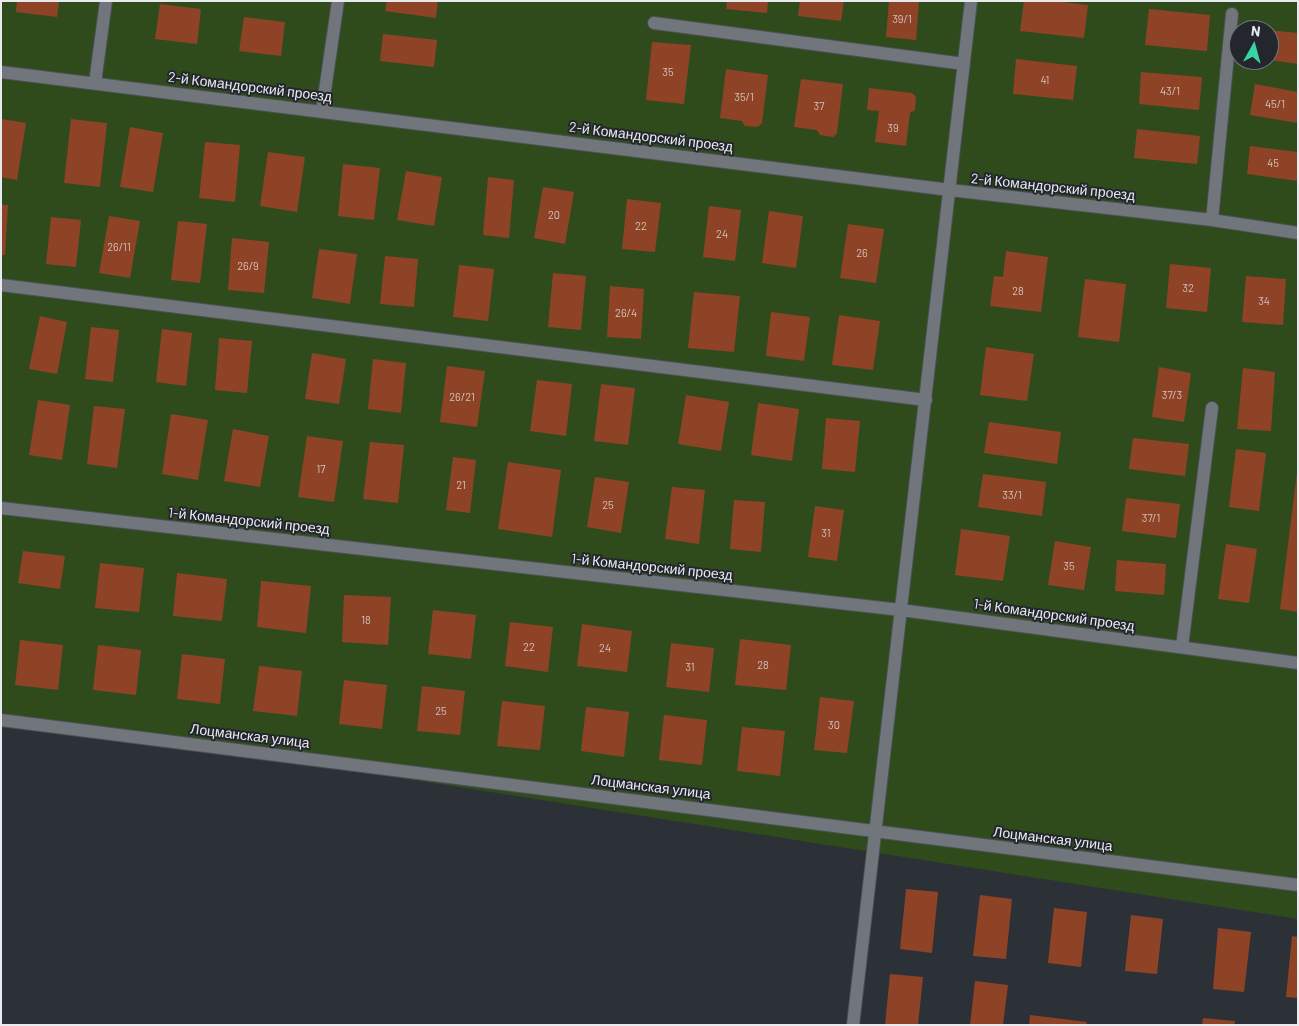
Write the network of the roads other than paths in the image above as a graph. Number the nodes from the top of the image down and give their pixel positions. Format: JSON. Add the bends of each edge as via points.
{"nodes":[{"id":1,"x":106,"y":1,"type":"edge"},
{"id":2,"x":338,"y":1,"type":"edge"},
{"id":3,"x":971,"y":1,"type":"edge"},
{"id":4,"x":1232,"y":14,"type":"dead end"},
{"id":5,"x":654,"y":23,"type":"dead end"},
{"id":6,"x":964,"y":64,"type":"junction"},
{"id":7,"x":1,"y":72,"type":"edge"},
{"id":8,"x":95,"y":83,"type":"junction"},
{"id":9,"x":322,"y":111,"type":"junction"},
{"id":10,"x":950,"y":190,"type":"junction"},
{"id":11,"x":1212,"y":220,"type":"junction"},
{"id":12,"x":1298,"y":233,"type":"edge"},
{"id":13,"x":1,"y":285,"type":"edge"},
{"id":14,"x":926,"y":400,"type":"junction"},
{"id":15,"x":1212,"y":408,"type":"dead end"},
{"id":16,"x":1,"y":508,"type":"edge"},
{"id":17,"x":901,"y":610,"type":"junction"},
{"id":18,"x":1182,"y":648,"type":"junction"},
{"id":19,"x":1298,"y":663,"type":"edge"},
{"id":20,"x":1,"y":720,"type":"edge"},
{"id":21,"x":876,"y":831,"type":"junction"},
{"id":22,"x":1298,"y":885,"type":"edge"},
{"id":23,"x":853,"y":1025,"type":"edge"}],
"edges":[{"from":1,"to":8,"type":"street"},
{"from":2,"to":9,"type":"street"},
{"from":3,"to":6,"type":"street"},
{"from":4,"to":11,"type":"street"},
{"from":5,"to":6,"type":"street"},
{"from":6,"to":10,"type":"street"},
{"from":7,"to":8,"type":"street","name":"2-й Командорский проезд"},
{"from":8,"to":9,"type":"street","name":"2-й Командорский проезд"},
{"from":9,"to":10,"type":"street","name":"2-й Командорский проезд"},
{"from":10,"to":11,"type":"street","name":"2-й Командорский проезд"},
{"from":10,"to":14,"type":"street"},
{"from":11,"to":12,"type":"street","name":"2-й Командорский проезд"},
{"from":13,"to":14,"type":"street"},
{"from":14,"to":17,"type":"street"},
{"from":15,"to":18,"type":"street"},
{"from":16,"to":17,"type":"street","name":"1-й Командорский проезд"},
{"from":17,"to":18,"type":"street","name":"1-й Командорский проезд"},
{"from":17,"to":21,"type":"street"},
{"from":18,"to":19,"type":"street","name":"1-й Командорский проезд"},
{"from":20,"to":21,"type":"street","name":"Лоцманская улица"},
{"from":21,"to":22,"type":"street","name":"Лоцманская улица"},
{"from":21,"to":23,"type":"street"}]}
